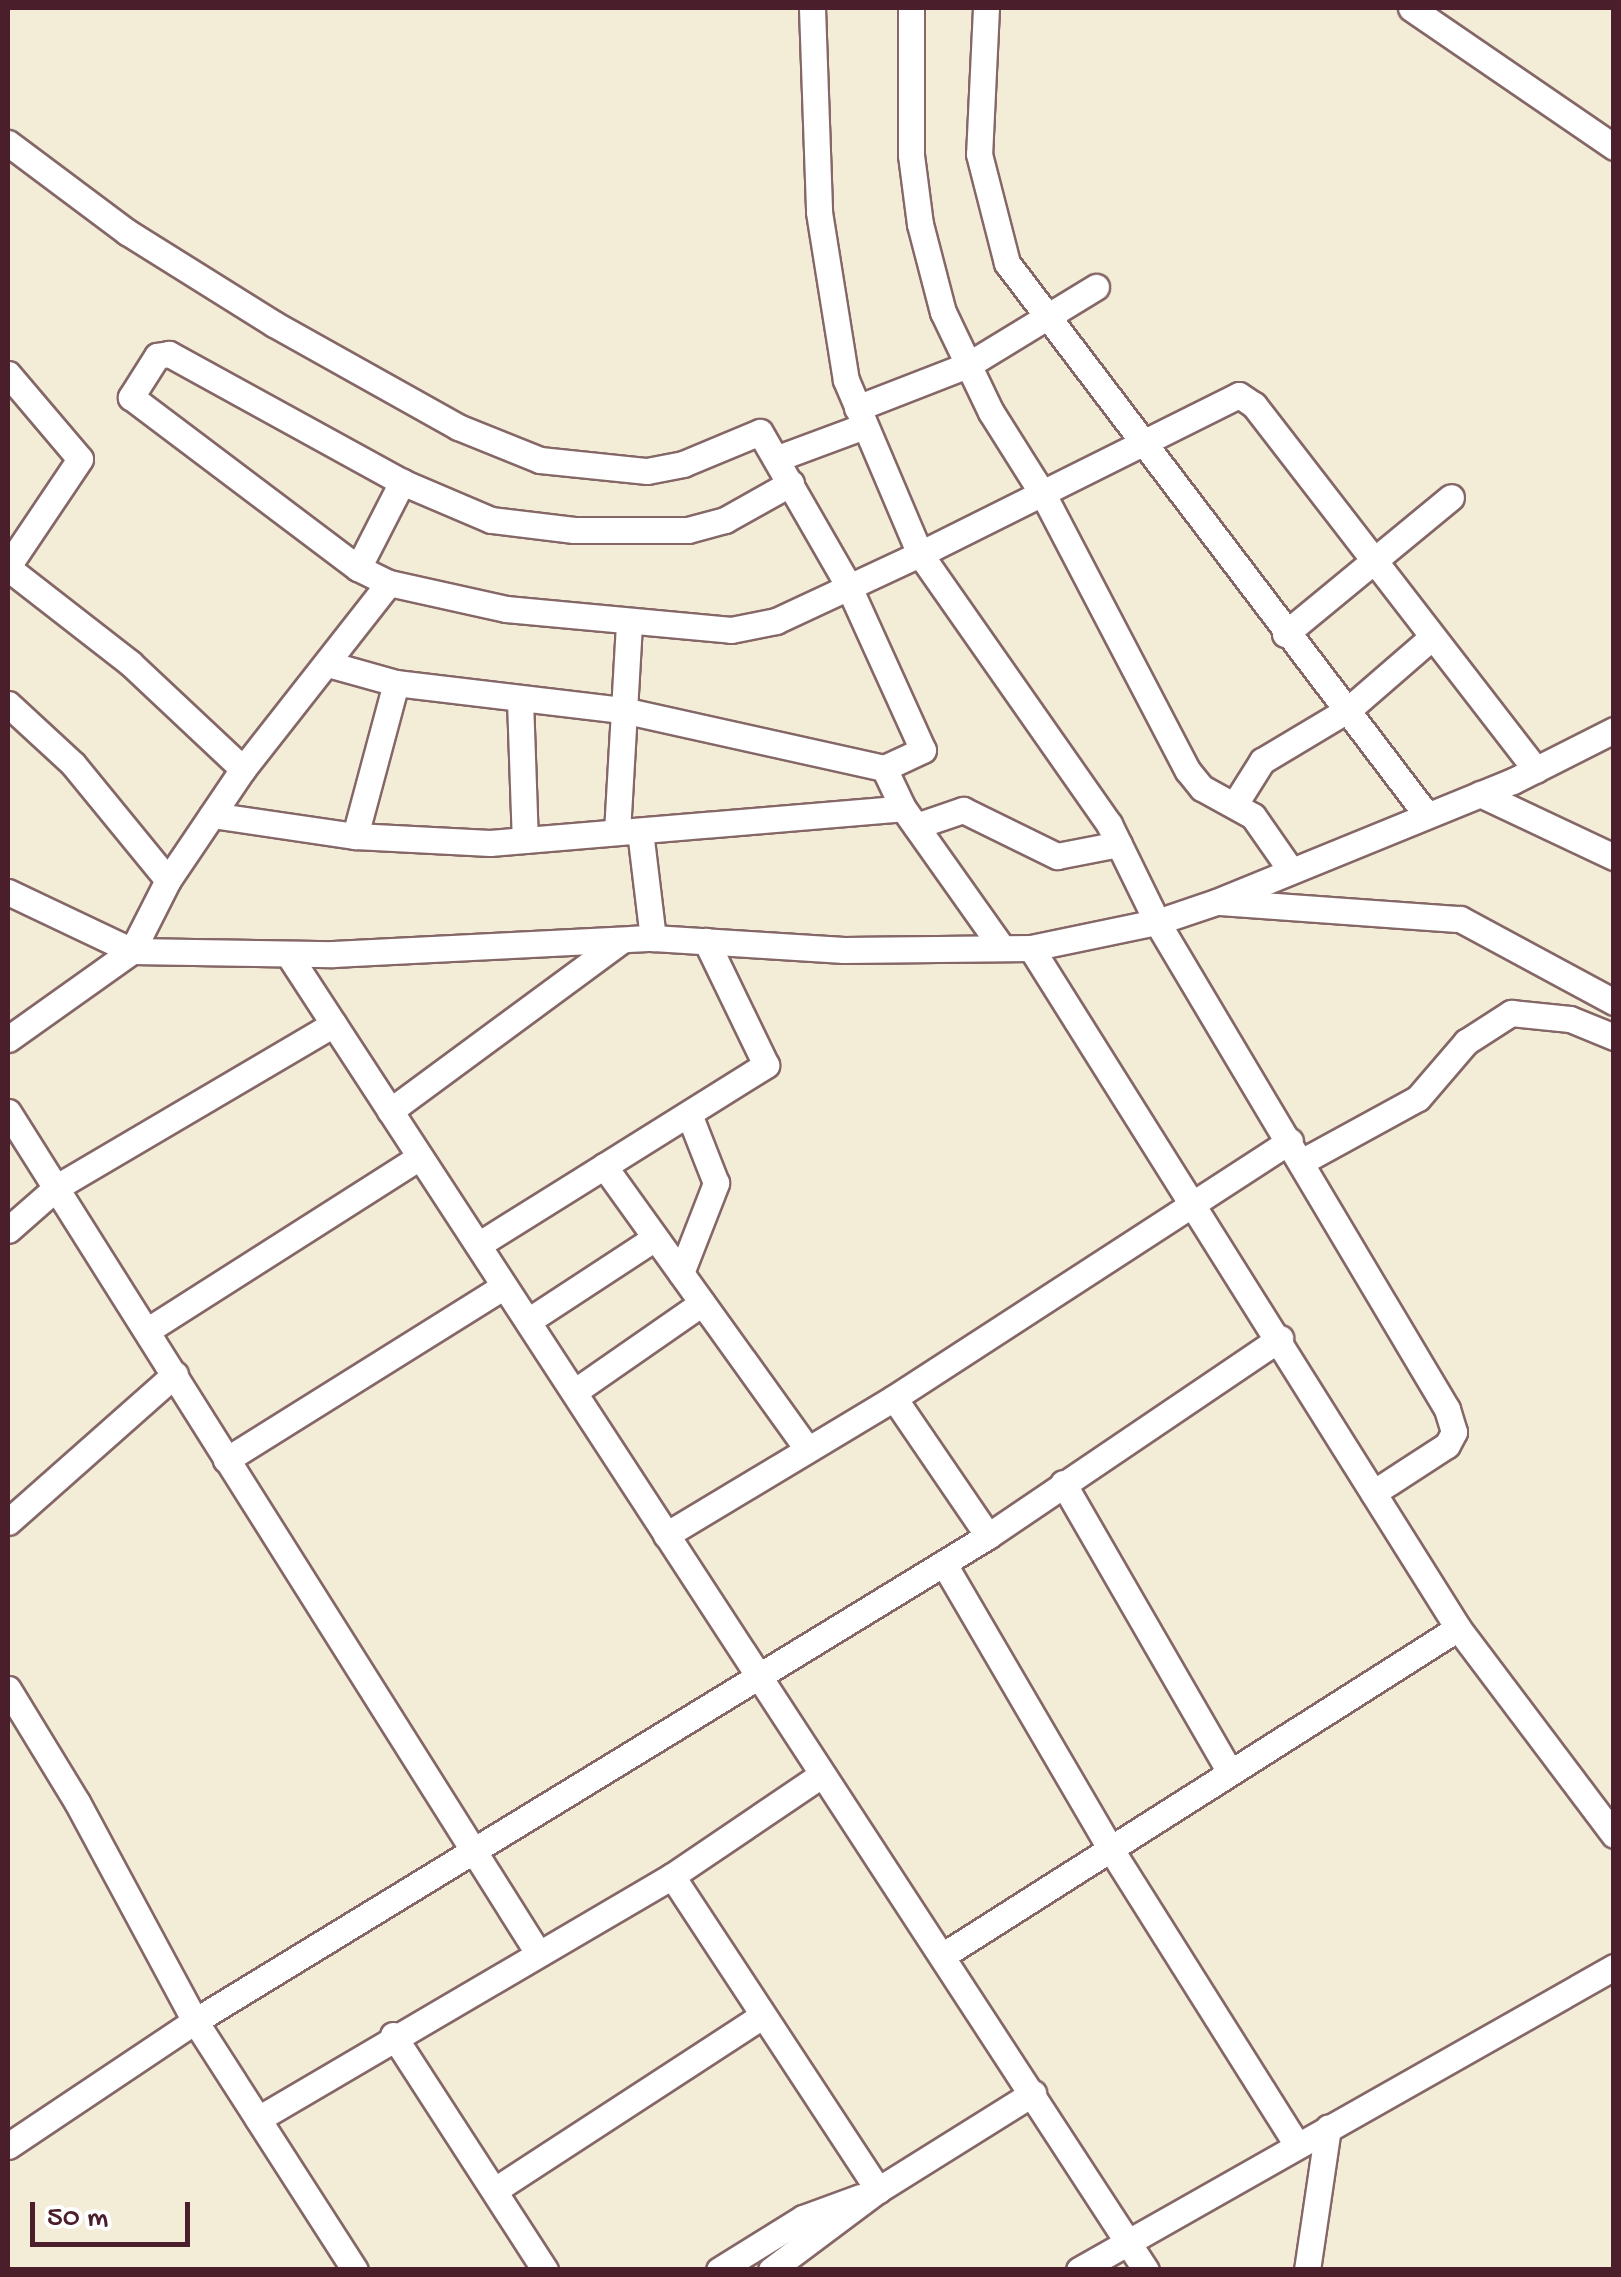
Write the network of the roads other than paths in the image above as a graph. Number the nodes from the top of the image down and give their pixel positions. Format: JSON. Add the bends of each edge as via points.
{"nodes":[{"id":1,"x":812,"y":8,"type":"edge"},
{"id":2,"x":911,"y":8,"type":"edge"},
{"id":3,"x":986,"y":8,"type":"edge"},
{"id":4,"x":1411,"y":8,"type":"edge"},
{"id":5,"x":8,"y":143,"type":"edge"},
{"id":6,"x":1614,"y":147,"type":"edge"},
{"id":7,"x":1096,"y":287,"type":"dead end"},
{"id":8,"x":1044,"y":318,"type":"junction"},
{"id":9,"x":968,"y":365,"type":"junction"},
{"id":10,"x":8,"y":374,"type":"edge"},
{"id":11,"x":860,"y":417,"type":"junction"},
{"id":12,"x":1148,"y":444,"type":"junction"},
{"id":13,"x":778,"y":458,"type":"junction"},
{"id":14,"x":402,"y":482,"type":"junction"},
{"id":15,"x":792,"y":483,"type":"junction"},
{"id":16,"x":1044,"y":496,"type":"junction"},
{"id":17,"x":1451,"y":498,"type":"dead end"},
{"id":18,"x":920,"y":554,"type":"junction"},
{"id":19,"x":1373,"y":562,"type":"junction"},
{"id":20,"x":8,"y":567,"type":"edge"},
{"id":21,"x":358,"y":568,"type":"junction"},
{"id":22,"x":389,"y":582,"type":"junction"},
{"id":23,"x":848,"y":585,"type":"junction"},
{"id":24,"x":629,"y":623,"type":"junction"},
{"id":25,"x":1285,"y":634,"type":"junction"},
{"id":26,"x":1431,"y":638,"type":"junction"},
{"id":27,"x":328,"y":664,"type":"junction"},
{"id":28,"x":396,"y":683,"type":"junction"},
{"id":29,"x":520,"y":700,"type":"junction"},
{"id":30,"x":8,"y":704,"type":"edge"},
{"id":31,"x":622,"y":710,"type":"junction"},
{"id":32,"x":1349,"y":710,"type":"junction"},
{"id":33,"x":1614,"y":730,"type":"edge"},
{"id":34,"x":884,"y":768,"type":"junction"},
{"id":35,"x":243,"y":769,"type":"junction"},
{"id":36,"x":1536,"y":770,"type":"junction"},
{"id":37,"x":1480,"y":794,"type":"junction"},
{"id":38,"x":1234,"y":804,"type":"junction"},
{"id":39,"x":1426,"y":814,"type":"junction"},
{"id":40,"x":212,"y":815,"type":"junction"},
{"id":41,"x":910,"y":817,"type":"junction"},
{"id":42,"x":628,"y":831,"type":"junction"},
{"id":43,"x":355,"y":836,"type":"junction"},
{"id":44,"x":525,"y":840,"type":"junction"},
{"id":45,"x":1118,"y":844,"type":"junction"},
{"id":46,"x":1614,"y":857,"type":"edge"},
{"id":47,"x":1290,"y":870,"type":"junction"},
{"id":48,"x":168,"y":880,"type":"junction"},
{"id":49,"x":8,"y":892,"type":"edge"},
{"id":50,"x":1216,"y":902,"type":"junction"},
{"id":51,"x":1157,"y":922,"type":"junction"},
{"id":52,"x":654,"y":938,"type":"junction"},
{"id":53,"x":621,"y":941,"type":"junction"},
{"id":54,"x":706,"y":941,"type":"junction"},
{"id":55,"x":1002,"y":948,"type":"junction"},
{"id":56,"x":1032,"y":948,"type":"junction"},
{"id":57,"x":132,"y":951,"type":"junction"},
{"id":58,"x":288,"y":954,"type":"junction"},
{"id":59,"x":1614,"y":1002,"type":"edge"},
{"id":60,"x":334,"y":1024,"type":"junction"},
{"id":61,"x":1614,"y":1037,"type":"edge"},
{"id":62,"x":8,"y":1039,"type":"edge"},
{"id":63,"x":390,"y":1111,"type":"junction"},
{"id":64,"x":8,"y":1112,"type":"edge"},
{"id":65,"x":689,"y":1114,"type":"junction"},
{"id":66,"x":1296,"y":1151,"type":"junction"},
{"id":67,"x":420,"y":1157,"type":"junction"},
{"id":68,"x":604,"y":1166,"type":"junction"},
{"id":69,"x":57,"y":1187,"type":"junction"},
{"id":70,"x":1198,"y":1205,"type":"junction"},
{"id":71,"x":8,"y":1230,"type":"edge"},
{"id":72,"x":656,"y":1238,"type":"junction"},
{"id":73,"x":478,"y":1245,"type":"junction"},
{"id":74,"x":681,"y":1274,"type":"junction"},
{"id":75,"x":504,"y":1286,"type":"junction"},
{"id":76,"x":702,"y":1303,"type":"junction"},
{"id":77,"x":528,"y":1321,"type":"junction"},
{"id":78,"x":148,"y":1330,"type":"junction"},
{"id":79,"x":1280,"y":1338,"type":"junction"},
{"id":80,"x":174,"y":1374,"type":"junction"},
{"id":81,"x":574,"y":1392,"type":"junction"},
{"id":82,"x":894,"y":1398,"type":"junction"},
{"id":83,"x":807,"y":1449,"type":"junction"},
{"id":84,"x":226,"y":1460,"type":"junction"},
{"id":85,"x":1062,"y":1482,"type":"junction"},
{"id":86,"x":1372,"y":1494,"type":"junction"},
{"id":87,"x":8,"y":1522,"type":"edge"},
{"id":88,"x":666,"y":1535,"type":"junction"},
{"id":89,"x":988,"y":1536,"type":"junction"},
{"id":90,"x":944,"y":1564,"type":"junction"},
{"id":91,"x":1458,"y":1628,"type":"junction"},
{"id":92,"x":761,"y":1680,"type":"junction"},
{"id":93,"x":8,"y":1689,"type":"edge"},
{"id":94,"x":1229,"y":1770,"type":"junction"},
{"id":95,"x":822,"y":1775,"type":"junction"},
{"id":96,"x":1614,"y":1835,"type":"edge"},
{"id":97,"x":1110,"y":1848,"type":"junction"},
{"id":98,"x":475,"y":1853,"type":"junction"},
{"id":99,"x":672,"y":1876,"type":"junction"},
{"id":100,"x":538,"y":1953,"type":"junction"},
{"id":101,"x":942,"y":1956,"type":"junction"},
{"id":102,"x":1614,"y":1966,"type":"edge"},
{"id":103,"x":762,"y":2016,"type":"junction"},
{"id":104,"x":194,"y":2021,"type":"junction"},
{"id":105,"x":393,"y":2036,"type":"junction"},
{"id":106,"x":1033,"y":2093,"type":"junction"},
{"id":107,"x":258,"y":2119,"type":"junction"},
{"id":108,"x":1328,"y":2128,"type":"junction"},
{"id":109,"x":1298,"y":2145,"type":"junction"},
{"id":110,"x":8,"y":2146,"type":"edge"},
{"id":111,"x":495,"y":2190,"type":"junction"},
{"id":112,"x":878,"y":2190,"type":"junction"},
{"id":113,"x":1126,"y":2240,"type":"junction"},
{"id":114,"x":355,"y":2270,"type":"edge"},
{"id":115,"x":545,"y":2270,"type":"edge"},
{"id":116,"x":718,"y":2270,"type":"edge"},
{"id":117,"x":770,"y":2270,"type":"edge"},
{"id":118,"x":1079,"y":2270,"type":"edge"},
{"id":119,"x":1146,"y":2270,"type":"edge"},
{"id":120,"x":1307,"y":2270,"type":"edge"}],
"edges":[{"from":1,"to":11,"type":"street","via":[[827,292]]},
{"from":2,"to":9,"type":"street","via":[[912,155],[920,224],[943,312]]},
{"from":3,"to":8,"type":"street","via":[[979,154],[1007,263]]},
{"from":4,"to":6,"type":"street"},
{"from":5,"to":13,"type":"street","via":[[126,232],[274,324],[475,434],[540,460],[590,470],[683,464],[756,432]]},
{"from":7,"to":8,"type":"street"},
{"from":8,"to":9,"type":"street"},
{"from":8,"to":12,"type":"street"},
{"from":9,"to":11,"type":"street"},
{"from":9,"to":16,"type":"street"},
{"from":10,"to":20,"type":"street","via":[[80,459]]},
{"from":11,"to":13,"type":"street"},
{"from":11,"to":18,"type":"street"},
{"from":12,"to":16,"type":"street"},
{"from":12,"to":19,"type":"street","via":[[1223,399],[1246,398]]},
{"from":12,"to":25,"type":"street"},
{"from":13,"to":15,"type":"street"},
{"from":14,"to":15,"type":"street","via":[[491,520],[642,533],[725,520]]},
{"from":14,"to":21,"type":"street"},
{"from":14,"to":21,"type":"street","via":[[169,354],[158,356],[130,397]]},
{"from":15,"to":23,"type":"street"},
{"from":16,"to":18,"type":"street"},
{"from":16,"to":38,"type":"street","via":[[1188,771],[1202,788]]},
{"from":17,"to":19,"type":"street"},
{"from":18,"to":23,"type":"street"},
{"from":18,"to":45,"type":"street","via":[[1044,724]]},
{"from":19,"to":25,"type":"street"},
{"from":19,"to":26,"type":"street"},
{"from":20,"to":35,"type":"street","via":[[130,664]]},
{"from":21,"to":22,"type":"street"},
{"from":22,"to":24,"type":"street","via":[[506,609]]},
{"from":22,"to":27,"type":"street"},
{"from":23,"to":24,"type":"street","via":[[751,628]]},
{"from":23,"to":34,"type":"street","via":[[923,745],[913,760]]},
{"from":24,"to":31,"type":"street"},
{"from":25,"to":32,"type":"street"},
{"from":26,"to":32,"type":"street"},
{"from":26,"to":36,"type":"street"},
{"from":27,"to":28,"type":"street"},
{"from":27,"to":35,"type":"street"},
{"from":28,"to":29,"type":"street"},
{"from":28,"to":43,"type":"street"},
{"from":29,"to":31,"type":"street"},
{"from":29,"to":44,"type":"street"},
{"from":30,"to":48,"type":"street","via":[[73,764]]},
{"from":31,"to":34,"type":"street"},
{"from":31,"to":42,"type":"street"},
{"from":32,"to":38,"type":"street","via":[[1262,761]]},
{"from":32,"to":39,"type":"street"},
{"from":33,"to":36,"type":"street"},
{"from":34,"to":41,"type":"street"},
{"from":35,"to":40,"type":"street"},
{"from":36,"to":37,"type":"street"},
{"from":37,"to":39,"type":"street"},
{"from":37,"to":46,"type":"street"},
{"from":38,"to":47,"type":"street","via":[[1267,831]]},
{"from":39,"to":47,"type":"street"},
{"from":40,"to":43,"type":"street"},
{"from":40,"to":48,"type":"street"},
{"from":41,"to":42,"type":"street"},
{"from":41,"to":45,"type":"street","via":[[963,810],[1057,856]]},
{"from":41,"to":55,"type":"street"},
{"from":42,"to":44,"type":"street"},
{"from":42,"to":52,"type":"street"},
{"from":43,"to":44,"type":"street"},
{"from":45,"to":51,"type":"street"},
{"from":47,"to":50,"type":"street"},
{"from":48,"to":57,"type":"street"},
{"from":49,"to":57,"type":"street"},
{"from":50,"to":51,"type":"street"},
{"from":50,"to":59,"type":"street","via":[[1460,919]]},
{"from":51,"to":56,"type":"street"},
{"from":51,"to":66,"type":"street"},
{"from":52,"to":53,"type":"street"},
{"from":52,"to":54,"type":"street"},
{"from":53,"to":58,"type":"street"},
{"from":53,"to":63,"type":"street"},
{"from":54,"to":55,"type":"street","via":[[844,950]]},
{"from":54,"to":65,"type":"street","via":[[766,1065]]},
{"from":55,"to":56,"type":"street"},
{"from":56,"to":70,"type":"street"},
{"from":57,"to":58,"type":"street"},
{"from":57,"to":62,"type":"street"},
{"from":58,"to":60,"type":"street"},
{"from":60,"to":63,"type":"street"},
{"from":60,"to":69,"type":"street"},
{"from":61,"to":66,"type":"street","via":[[1570,1018],[1511,1013],[1466,1042],[1418,1098]]},
{"from":63,"to":67,"type":"street"},
{"from":64,"to":69,"type":"street"},
{"from":65,"to":68,"type":"street"},
{"from":65,"to":74,"type":"street","via":[[716,1184]]},
{"from":66,"to":70,"type":"street"},
{"from":66,"to":86,"type":"street","via":[[1453,1425],[1447,1444]]},
{"from":67,"to":73,"type":"street"},
{"from":67,"to":78,"type":"street"},
{"from":68,"to":72,"type":"street"},
{"from":68,"to":73,"type":"street"},
{"from":69,"to":71,"type":"street"},
{"from":69,"to":78,"type":"street"},
{"from":70,"to":79,"type":"street"},
{"from":70,"to":82,"type":"street"},
{"from":72,"to":74,"type":"street"},
{"from":72,"to":77,"type":"street"},
{"from":73,"to":75,"type":"street"},
{"from":74,"to":76,"type":"street"},
{"from":75,"to":77,"type":"street"},
{"from":75,"to":84,"type":"street"},
{"from":76,"to":81,"type":"street"},
{"from":76,"to":83,"type":"street"},
{"from":77,"to":81,"type":"street"},
{"from":78,"to":80,"type":"street"},
{"from":79,"to":85,"type":"street"},
{"from":79,"to":86,"type":"street"},
{"from":80,"to":84,"type":"street"},
{"from":80,"to":87,"type":"street"},
{"from":81,"to":88,"type":"street"},
{"from":82,"to":83,"type":"street"},
{"from":82,"to":89,"type":"street"},
{"from":83,"to":88,"type":"street"},
{"from":84,"to":98,"type":"street"},
{"from":85,"to":89,"type":"street"},
{"from":85,"to":94,"type":"street"},
{"from":86,"to":91,"type":"street"},
{"from":88,"to":92,"type":"street"},
{"from":89,"to":90,"type":"street"},
{"from":90,"to":92,"type":"street"},
{"from":90,"to":97,"type":"street"},
{"from":91,"to":94,"type":"street"},
{"from":91,"to":96,"type":"street"},
{"from":92,"to":95,"type":"street"},
{"from":92,"to":98,"type":"street"},
{"from":93,"to":104,"type":"street","via":[[86,1817]]},
{"from":94,"to":97,"type":"street"},
{"from":95,"to":99,"type":"street"},
{"from":95,"to":101,"type":"street"},
{"from":97,"to":101,"type":"street"},
{"from":97,"to":109,"type":"street"},
{"from":98,"to":100,"type":"street"},
{"from":98,"to":104,"type":"street"},
{"from":99,"to":100,"type":"street"},
{"from":99,"to":103,"type":"street"},
{"from":100,"to":105,"type":"street"},
{"from":101,"to":106,"type":"street"},
{"from":102,"to":108,"type":"street"},
{"from":103,"to":111,"type":"street"},
{"from":103,"to":112,"type":"street"},
{"from":104,"to":107,"type":"street"},
{"from":104,"to":110,"type":"street"},
{"from":105,"to":107,"type":"street"},
{"from":105,"to":111,"type":"street"},
{"from":106,"to":112,"type":"street"},
{"from":106,"to":113,"type":"street"},
{"from":107,"to":114,"type":"street"},
{"from":108,"to":109,"type":"street"},
{"from":108,"to":120,"type":"street"},
{"from":109,"to":113,"type":"street"},
{"from":111,"to":115,"type":"street"},
{"from":112,"to":116,"type":"street","via":[[803,2218]]},
{"from":112,"to":117,"type":"street"},
{"from":113,"to":118,"type":"street"},
{"from":113,"to":119,"type":"street"}]}
